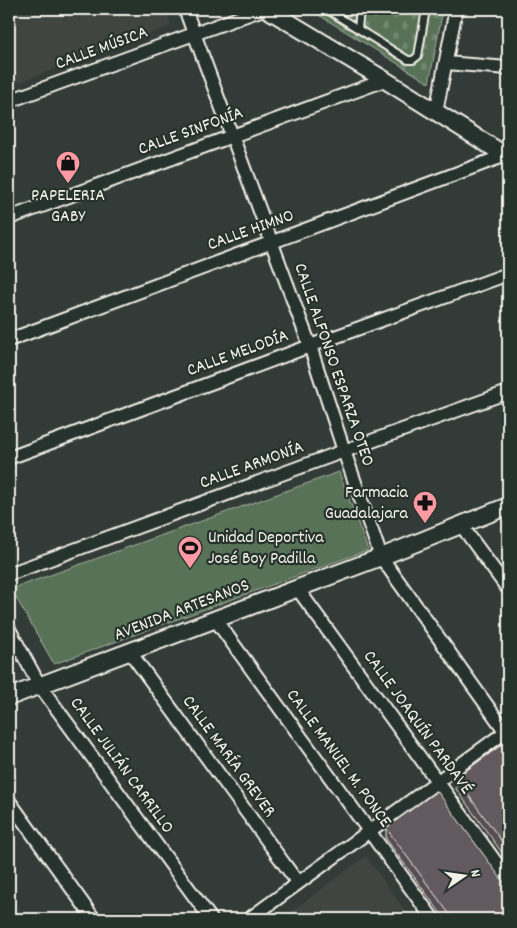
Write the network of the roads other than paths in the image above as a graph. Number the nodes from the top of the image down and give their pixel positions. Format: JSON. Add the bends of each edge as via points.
{"nodes":[{"id":1,"x":185,"y":9,"type":"edge"},
{"id":2,"x":263,"y":9,"type":"edge"},
{"id":3,"x":267,"y":9,"type":"edge"},
{"id":4,"x":326,"y":9,"type":"edge"},
{"id":5,"x":360,"y":9,"type":"edge"},
{"id":6,"x":426,"y":9,"type":"edge"},
{"id":7,"x":456,"y":9,"type":"edge"},
{"id":8,"x":358,"y":29,"type":"junction"},
{"id":9,"x":194,"y":34,"type":"junction"},
{"id":10,"x":446,"y":63,"type":"junction"},
{"id":11,"x":508,"y":68,"type":"edge"},
{"id":12,"x":385,"y":80,"type":"junction"},
{"id":13,"x":9,"y":101,"type":"edge"},
{"id":14,"x":436,"y":112,"type":"junction"},
{"id":15,"x":232,"y":136,"type":"junction"},
{"id":16,"x":507,"y":156,"type":"edge"},
{"id":17,"x":9,"y":218,"type":"edge"},
{"id":18,"x":272,"y":242,"type":"junction"},
{"id":19,"x":508,"y":274,"type":"edge"},
{"id":20,"x":9,"y":340,"type":"edge"},
{"id":21,"x":310,"y":346,"type":"junction"},
{"id":22,"x":508,"y":392,"type":"edge"},
{"id":23,"x":344,"y":451,"type":"junction"},
{"id":24,"x":9,"y":458,"type":"edge"},
{"id":25,"x":508,"y":506,"type":"edge"},
{"id":26,"x":462,"y":525,"type":"junction"},
{"id":27,"x":381,"y":557,"type":"junction"},
{"id":28,"x":9,"y":574,"type":"edge"},
{"id":29,"x":297,"y":588,"type":"junction"},
{"id":30,"x":508,"y":589,"type":"edge"},
{"id":31,"x":215,"y":619,"type":"junction"},
{"id":32,"x":9,"y":630,"type":"edge"},
{"id":33,"x":130,"y":652,"type":"junction"},
{"id":34,"x":40,"y":686,"type":"junction"},
{"id":35,"x":9,"y":697,"type":"edge"},
{"id":36,"x":507,"y":732,"type":"edge"},
{"id":37,"x":437,"y":782,"type":"junction"},
{"id":38,"x":9,"y":801,"type":"edge"},
{"id":39,"x":369,"y":831,"type":"junction"},
{"id":40,"x":508,"y":879,"type":"edge"},
{"id":41,"x":298,"y":883,"type":"junction"},
{"id":42,"x":94,"y":919,"type":"edge"},
{"id":43,"x":211,"y":919,"type":"edge"},
{"id":44,"x":249,"y":919,"type":"edge"},
{"id":45,"x":433,"y":919,"type":"edge"}],
"edges":[{"from":1,"to":9,"type":"street","name":"CALLE ALFONSO ESPARZA OTEO"},
{"from":2,"to":9,"type":"street","name":"CALLE MÚSICA"},
{"from":3,"to":12,"type":"street"},
{"from":4,"to":8,"type":"lane"},
{"from":5,"to":8,"type":"lane"},
{"from":6,"to":8,"type":"lane","via":[[418,56],[413,60]]},
{"from":7,"to":10,"type":"street"},
{"from":9,"to":13,"type":"street","name":"CALLE MÚSICA"},
{"from":9,"to":15,"type":"street","name":"CALLE ALFONSO ESPARZA OTEO"},
{"from":10,"to":11,"type":"street"},
{"from":10,"to":14,"type":"street"},
{"from":12,"to":14,"type":"street"},
{"from":12,"to":15,"type":"street","name":"CALLE SINFONÍA"},
{"from":14,"to":16,"type":"street"},
{"from":15,"to":17,"type":"street","name":"CALLE SINFONÍA"},
{"from":15,"to":18,"type":"street","name":"CALLE ALFONSO ESPARZA OTEO"},
{"from":16,"to":18,"type":"street","name":"CALLE HIMNO"},
{"from":18,"to":20,"type":"street","name":"CALLE HIMNO"},
{"from":18,"to":21,"type":"street","name":"CALLE ALFONSO ESPARZA OTEO"},
{"from":19,"to":21,"type":"street","name":"CALLE MELODÍA"},
{"from":21,"to":23,"type":"street","name":"CALLE ALFONSO ESPARZA OTEO"},
{"from":21,"to":24,"type":"street","name":"CALLE MELODÍA"},
{"from":22,"to":23,"type":"street","name":"CALLE ARMONÍA"},
{"from":23,"to":27,"type":"street","name":"CALLE ALFONSO ESPARZA OTEO"},
{"from":23,"to":28,"type":"street","name":"CALLE ARMONÍA"},
{"from":25,"to":26,"type":"street","name":"AVENIDA ARTESANOS"},
{"from":26,"to":27,"type":"street","name":"AVENIDA ARTESANOS"},
{"from":26,"to":30,"type":"street"},
{"from":27,"to":29,"type":"street","name":"AVENIDA ARTESANOS"},
{"from":27,"to":36,"type":"street","name":"CALLE ALFONSO ESPARZA OTEO"},
{"from":29,"to":31,"type":"street","name":"AVENIDA ARTESANOS"},
{"from":29,"to":37,"type":"street","name":"CALLE JOAQUÍN PARDAVÉ"},
{"from":31,"to":33,"type":"street","name":"AVENIDA ARTESANOS"},
{"from":31,"to":39,"type":"street","name":"CALLE MANUEL M. PONCE"},
{"from":32,"to":34,"type":"street","name":"CALLE JULIÁN CARRILLO"},
{"from":33,"to":34,"type":"street","name":"AVENIDA ARTESANOS"},
{"from":33,"to":41,"type":"street","name":"CALLE MARÍA GREVER"},
{"from":34,"to":35,"type":"street","name":"AVENIDA ARTESANOS"},
{"from":34,"to":43,"type":"street","name":"CALLE JULIÁN CARRILLO"},
{"from":36,"to":37,"type":"street"},
{"from":37,"to":39,"type":"street"},
{"from":37,"to":40,"type":"street","name":"CALLE JOAQUÍN PARDAVÉ"},
{"from":38,"to":42,"type":"street"},
{"from":39,"to":41,"type":"street"},
{"from":39,"to":45,"type":"street","name":"CALLE MANUEL M. PONCE"},
{"from":41,"to":44,"type":"street"}]}
